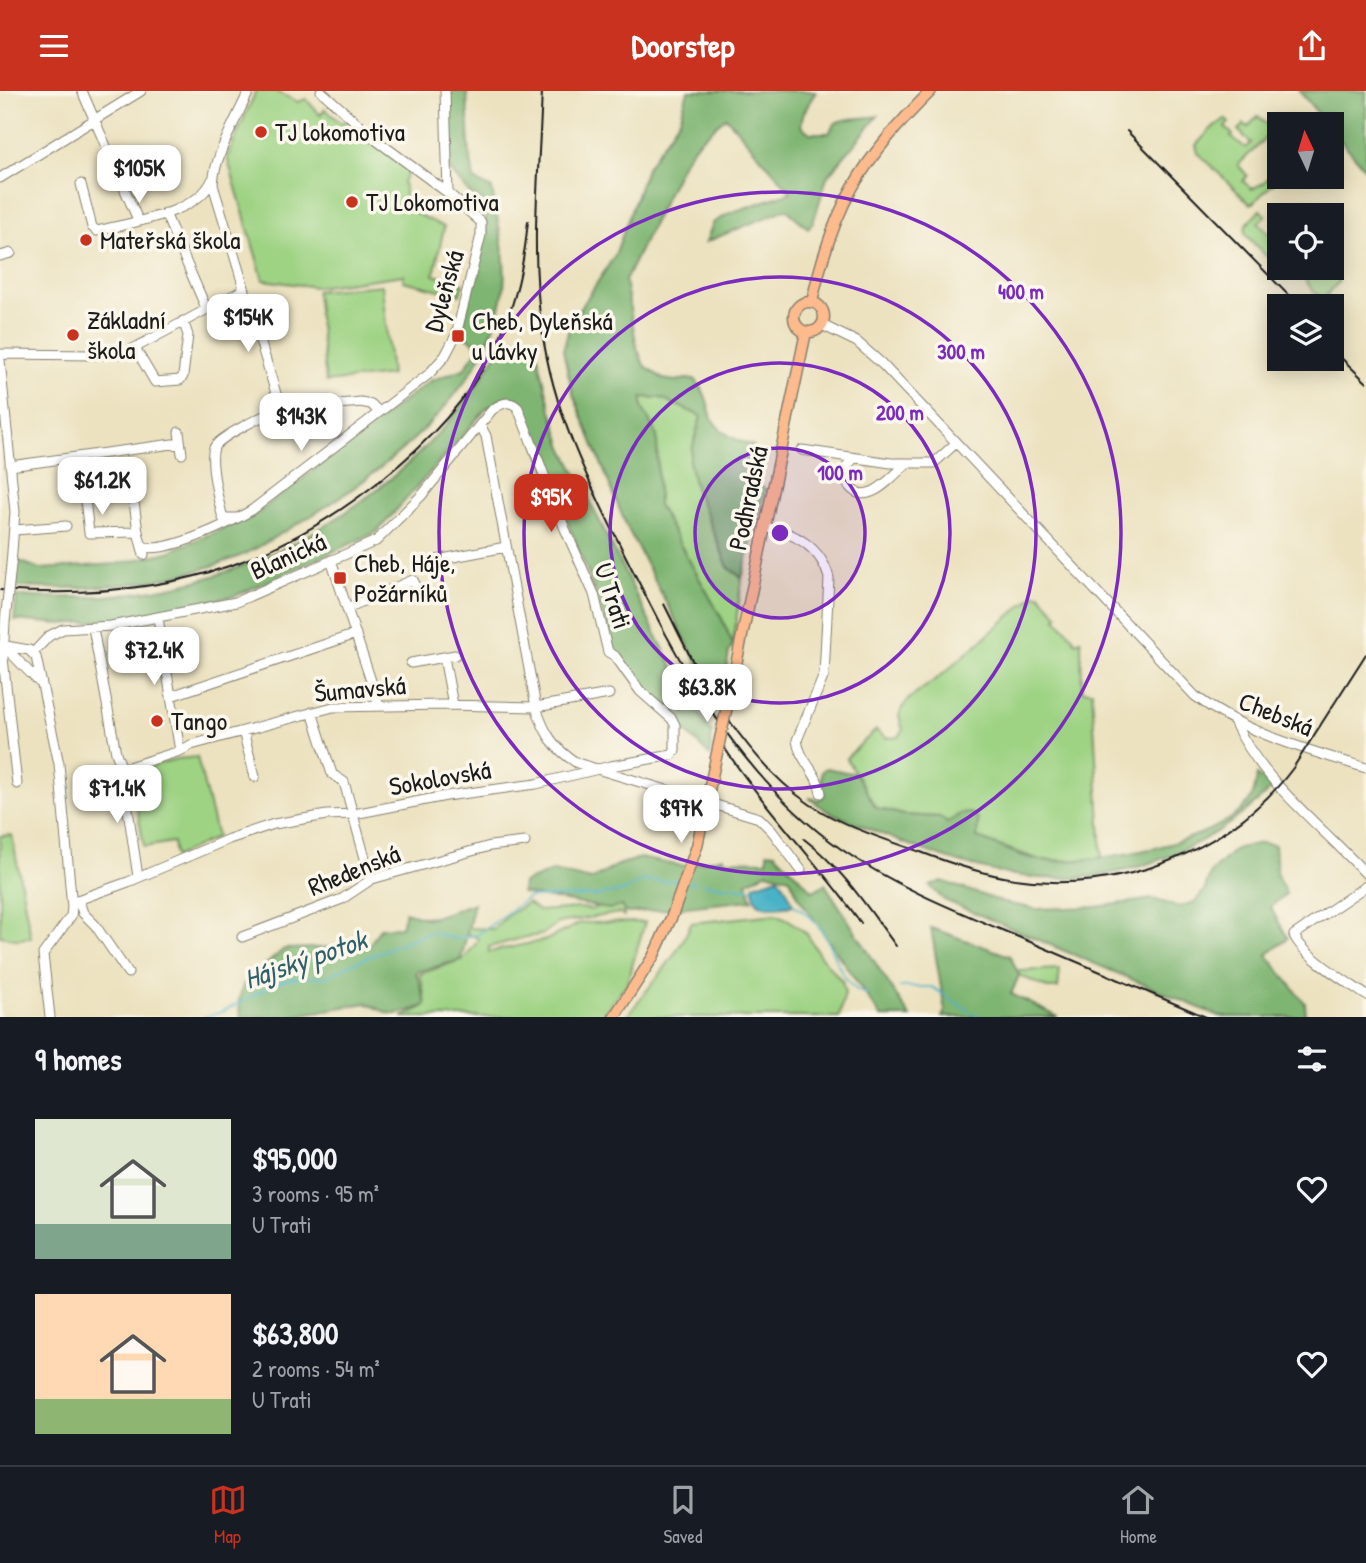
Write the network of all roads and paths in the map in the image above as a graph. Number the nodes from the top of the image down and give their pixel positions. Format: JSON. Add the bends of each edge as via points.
{"nodes":[{"id":1,"x":82,"y":91,"type":"edge"},
{"id":2,"x":141,"y":91,"type":"edge"},
{"id":3,"x":249,"y":91,"type":"edge"},
{"id":4,"x":321,"y":91,"type":"edge"},
{"id":5,"x":445,"y":91,"type":"edge"},
{"id":6,"x":931,"y":91,"type":"edge"},
{"id":7,"x":95,"y":120,"type":"junction"},
{"id":8,"x":0,"y":178,"type":"edge"},
{"id":9,"x":213,"y":178,"type":"junction"},
{"id":10,"x":81,"y":184,"type":"dead end"},
{"id":11,"x":447,"y":193,"type":"junction"},
{"id":12,"x":165,"y":213,"type":"junction"},
{"id":13,"x":138,"y":220,"type":"junction"},
{"id":14,"x":11,"y":253,"type":"dead end"},
{"id":15,"x":0,"y":256,"type":"edge"},
{"id":16,"x":243,"y":290,"type":"junction"},
{"id":17,"x":812,"y":302,"type":"junction"},
{"id":18,"x":206,"y":308,"type":"junction"},
{"id":19,"x":183,"y":321,"type":"junction"},
{"id":20,"x":822,"y":325,"type":"junction"},
{"id":21,"x":806,"y":331,"type":"junction"},
{"id":22,"x":135,"y":348,"type":"junction"},
{"id":23,"x":0,"y":354,"type":"edge"},
{"id":24,"x":0,"y":360,"type":"edge"},
{"id":25,"x":509,"y":403,"type":"joint"},
{"id":26,"x":281,"y":410,"type":"junction"},
{"id":27,"x":379,"y":412,"type":"junction"},
{"id":28,"x":480,"y":425,"type":"junction"},
{"id":29,"x":179,"y":432,"type":"dead end"},
{"id":30,"x":956,"y":443,"type":"junction"},
{"id":31,"x":802,"y":450,"type":"dead end"},
{"id":32,"x":853,"y":458,"type":"junction"},
{"id":33,"x":907,"y":463,"type":"junction"},
{"id":34,"x":10,"y":466,"type":"junction"},
{"id":35,"x":131,"y":480,"type":"dead end"},
{"id":36,"x":83,"y":482,"type":"dead end"},
{"id":37,"x":222,"y":522,"type":"junction"},
{"id":38,"x":66,"y":526,"type":"dead end"},
{"id":39,"x":765,"y":527,"type":"junction"},
{"id":40,"x":15,"y":530,"type":"junction"},
{"id":41,"x":138,"y":532,"type":"junction"},
{"id":42,"x":141,"y":543,"type":"junction"},
{"id":43,"x":506,"y":547,"type":"junction"},
{"id":44,"x":144,"y":555,"type":"dead end"},
{"id":45,"x":331,"y":560,"type":"junction"},
{"id":46,"x":438,"y":560,"type":"dead end"},
{"id":47,"x":418,"y":590,"type":"dead end"},
{"id":48,"x":347,"y":608,"type":"junction"},
{"id":49,"x":158,"y":618,"type":"junction"},
{"id":50,"x":93,"y":628,"type":"junction"},
{"id":51,"x":355,"y":634,"type":"junction"},
{"id":52,"x":2,"y":645,"type":"edge"},
{"id":53,"x":33,"y":653,"type":"junction"},
{"id":54,"x":455,"y":655,"type":"dead end"},
{"id":55,"x":444,"y":657,"type":"junction"},
{"id":56,"x":411,"y":663,"type":"dead end"},
{"id":57,"x":40,"y":683,"type":"junction"},
{"id":58,"x":609,"y":694,"type":"dead end"},
{"id":59,"x":171,"y":696,"type":"junction"},
{"id":60,"x":379,"y":705,"type":"junction"},
{"id":61,"x":453,"y":705,"type":"junction"},
{"id":62,"x":536,"y":707,"type":"junction"},
{"id":63,"x":312,"y":712,"type":"junction"},
{"id":64,"x":1235,"y":723,"type":"junction"},
{"id":65,"x":243,"y":731,"type":"junction"},
{"id":66,"x":180,"y":751,"type":"junction"},
{"id":67,"x":1366,"y":768,"type":"edge"},
{"id":68,"x":122,"y":769,"type":"junction"},
{"id":69,"x":595,"y":770,"type":"junction"},
{"id":70,"x":255,"y":776,"type":"dead end"},
{"id":71,"x":17,"y":784,"type":"dead end"},
{"id":72,"x":821,"y":793,"type":"dead end"},
{"id":73,"x":354,"y":814,"type":"junction"},
{"id":74,"x":525,"y":842,"type":"dead end"},
{"id":75,"x":801,"y":870,"type":"dead end"},
{"id":76,"x":1366,"y":873,"type":"edge"},
{"id":77,"x":138,"y":877,"type":"junction"},
{"id":78,"x":372,"y":879,"type":"junction"},
{"id":79,"x":1366,"y":885,"type":"edge"},
{"id":80,"x":76,"y":902,"type":"junction"},
{"id":81,"x":242,"y":937,"type":"dead end"},
{"id":82,"x":128,"y":973,"type":"dead end"},
{"id":83,"x":1366,"y":995,"type":"edge"},
{"id":84,"x":50,"y":1017,"type":"edge"},
{"id":85,"x":614,"y":1017,"type":"edge"}],
"edges":[{"from":1,"to":7,"type":"street"},
{"from":2,"to":7,"type":"street"},
{"from":3,"to":9,"type":"street"},
{"from":4,"to":11,"type":"street","name":"Dyleňská"},
{"from":5,"to":11,"type":"street"},
{"from":6,"to":17,"type":"main road","via":[[884,140],[854,183],[827,242]]},
{"from":7,"to":8,"type":"street"},
{"from":7,"to":13,"type":"street"},
{"from":9,"to":12,"type":"street","via":[[197,201]]},
{"from":9,"to":16,"type":"street"},
{"from":10,"to":13,"type":"street","via":[[94,231]]},
{"from":11,"to":27,"type":"street","name":"Dyleňská","via":[[476,216],[482,227],[456,335],[433,370]]},
{"from":12,"to":13,"type":"street"},
{"from":12,"to":18,"type":"street"},
{"from":14,"to":15,"type":"street"},
{"from":16,"to":18,"type":"street"},
{"from":16,"to":26,"type":"street"},
{"from":17,"to":20,"type":"main road","via":[[822,310]]},
{"from":17,"to":21,"type":"main road","via":[[803,303],[795,313],[796,325]]},
{"from":18,"to":19,"type":"street"},
{"from":19,"to":22,"type":"street"},
{"from":19,"to":22,"type":"street","via":[[188,335],[180,380],[155,382]]},
{"from":20,"to":21,"type":"main road"},
{"from":20,"to":30,"type":"street","via":[[873,354]]},
{"from":21,"to":39,"type":"main road","name":"Podhradská"},
{"from":22,"to":23,"type":"street","via":[[109,355]]},
{"from":24,"to":34,"type":"street"},
{"from":25,"to":28,"type":"street","name":"Blanická","via":[[498,405]]},
{"from":25,"to":69,"type":"street","name":"U Trati","via":[[519,408],[594,594],[608,652],[675,726],[672,755]]},
{"from":26,"to":27,"type":"street","via":[[360,403],[371,404]]},
{"from":26,"to":37,"type":"street","via":[[215,445]]},
{"from":27,"to":37,"type":"street","name":"Dyleňská","via":[[252,510]]},
{"from":28,"to":43,"type":"street","via":[[486,436]]},
{"from":28,"to":45,"type":"street","name":"Blanická","via":[[383,536]]},
{"from":29,"to":34,"type":"street","via":[[181,449]]},
{"from":30,"to":33,"type":"street","name":"Podhradská","via":[[934,463]]},
{"from":30,"to":64,"type":"street","name":"Chebská","via":[[1180,681]]},
{"from":31,"to":32,"type":"street","name":"Podhradská"},
{"from":32,"to":33,"type":"street","name":"Podhradská"},
{"from":32,"to":33,"type":"street","via":[[846,465],[844,478],[861,494],[875,492]]},
{"from":34,"to":40,"type":"street"},
{"from":35,"to":41,"type":"street"},
{"from":36,"to":41,"type":"street","via":[[89,533]]},
{"from":37,"to":42,"type":"street","name":"Dyleňská","via":[[186,540],[152,548]]},
{"from":38,"to":40,"type":"street"},
{"from":39,"to":72,"type":"street","via":[[798,537],[826,567],[829,577],[824,675],[797,740]]},
{"from":39,"to":85,"type":"main road","name":"Podhradská","bridge":true,"via":[[697,846],[653,957]]},
{"from":40,"to":52,"type":"street","bridge":true},
{"from":41,"to":42,"type":"street"},
{"from":42,"to":44,"type":"street"},
{"from":43,"to":46,"type":"street"},
{"from":43,"to":62,"type":"street"},
{"from":45,"to":48,"type":"street"},
{"from":45,"to":49,"type":"street","name":"Blanická","via":[[236,603]]},
{"from":47,"to":48,"type":"street","via":[[413,580]]},
{"from":48,"to":51,"type":"street"},
{"from":49,"to":50,"type":"street","name":"Blanická"},
{"from":49,"to":59,"type":"street"},
{"from":50,"to":53,"type":"street","name":"Blanická","via":[[57,631]]},
{"from":50,"to":68,"type":"street"},
{"from":51,"to":59,"type":"street"},
{"from":51,"to":60,"type":"street"},
{"from":52,"to":53,"type":"street"},
{"from":52,"to":57,"type":"street"},
{"from":52,"to":71,"type":"street"},
{"from":53,"to":57,"type":"street"},
{"from":54,"to":55,"type":"street"},
{"from":55,"to":56,"type":"street"},
{"from":55,"to":61,"type":"street"},
{"from":57,"to":80,"type":"street","via":[[59,764]]},
{"from":58,"to":62,"type":"street","name":"Šumavská"},
{"from":59,"to":66,"type":"street"},
{"from":60,"to":61,"type":"street","name":"Šumavská"},
{"from":60,"to":63,"type":"street","name":"Šumavská"},
{"from":61,"to":62,"type":"street","name":"Šumavská"},
{"from":62,"to":69,"type":"street","via":[[556,748]]},
{"from":63,"to":65,"type":"street","name":"Šumavská"},
{"from":63,"to":73,"type":"street","via":[[332,774],[344,782]]},
{"from":64,"to":67,"type":"street","name":"Chebská"},
{"from":64,"to":76,"type":"street","via":[[1273,778]]},
{"from":65,"to":66,"type":"street","name":"Šumavská"},
{"from":65,"to":70,"type":"street"},
{"from":66,"to":68,"type":"street","name":"Šumavská"},
{"from":68,"to":77,"type":"street"},
{"from":69,"to":73,"type":"street","name":"Sokolovská"},
{"from":69,"to":75,"type":"street","name":"Sokolovská","via":[[752,815],[766,823]]},
{"from":73,"to":77,"type":"street","name":"Sokolovská","via":[[289,820],[259,828]]},
{"from":73,"to":78,"type":"street"},
{"from":74,"to":78,"type":"street","name":"Rhedenská","via":[[491,846]]},
{"from":77,"to":80,"type":"street","name":"Sokolovská"},
{"from":78,"to":81,"type":"street","name":"Rhedenská","via":[[342,899]]},
{"from":79,"to":83,"type":"street","via":[[1294,935],[1334,974]]},
{"from":80,"to":82,"type":"street"},
{"from":80,"to":84,"type":"street","via":[[43,954]]}]}
